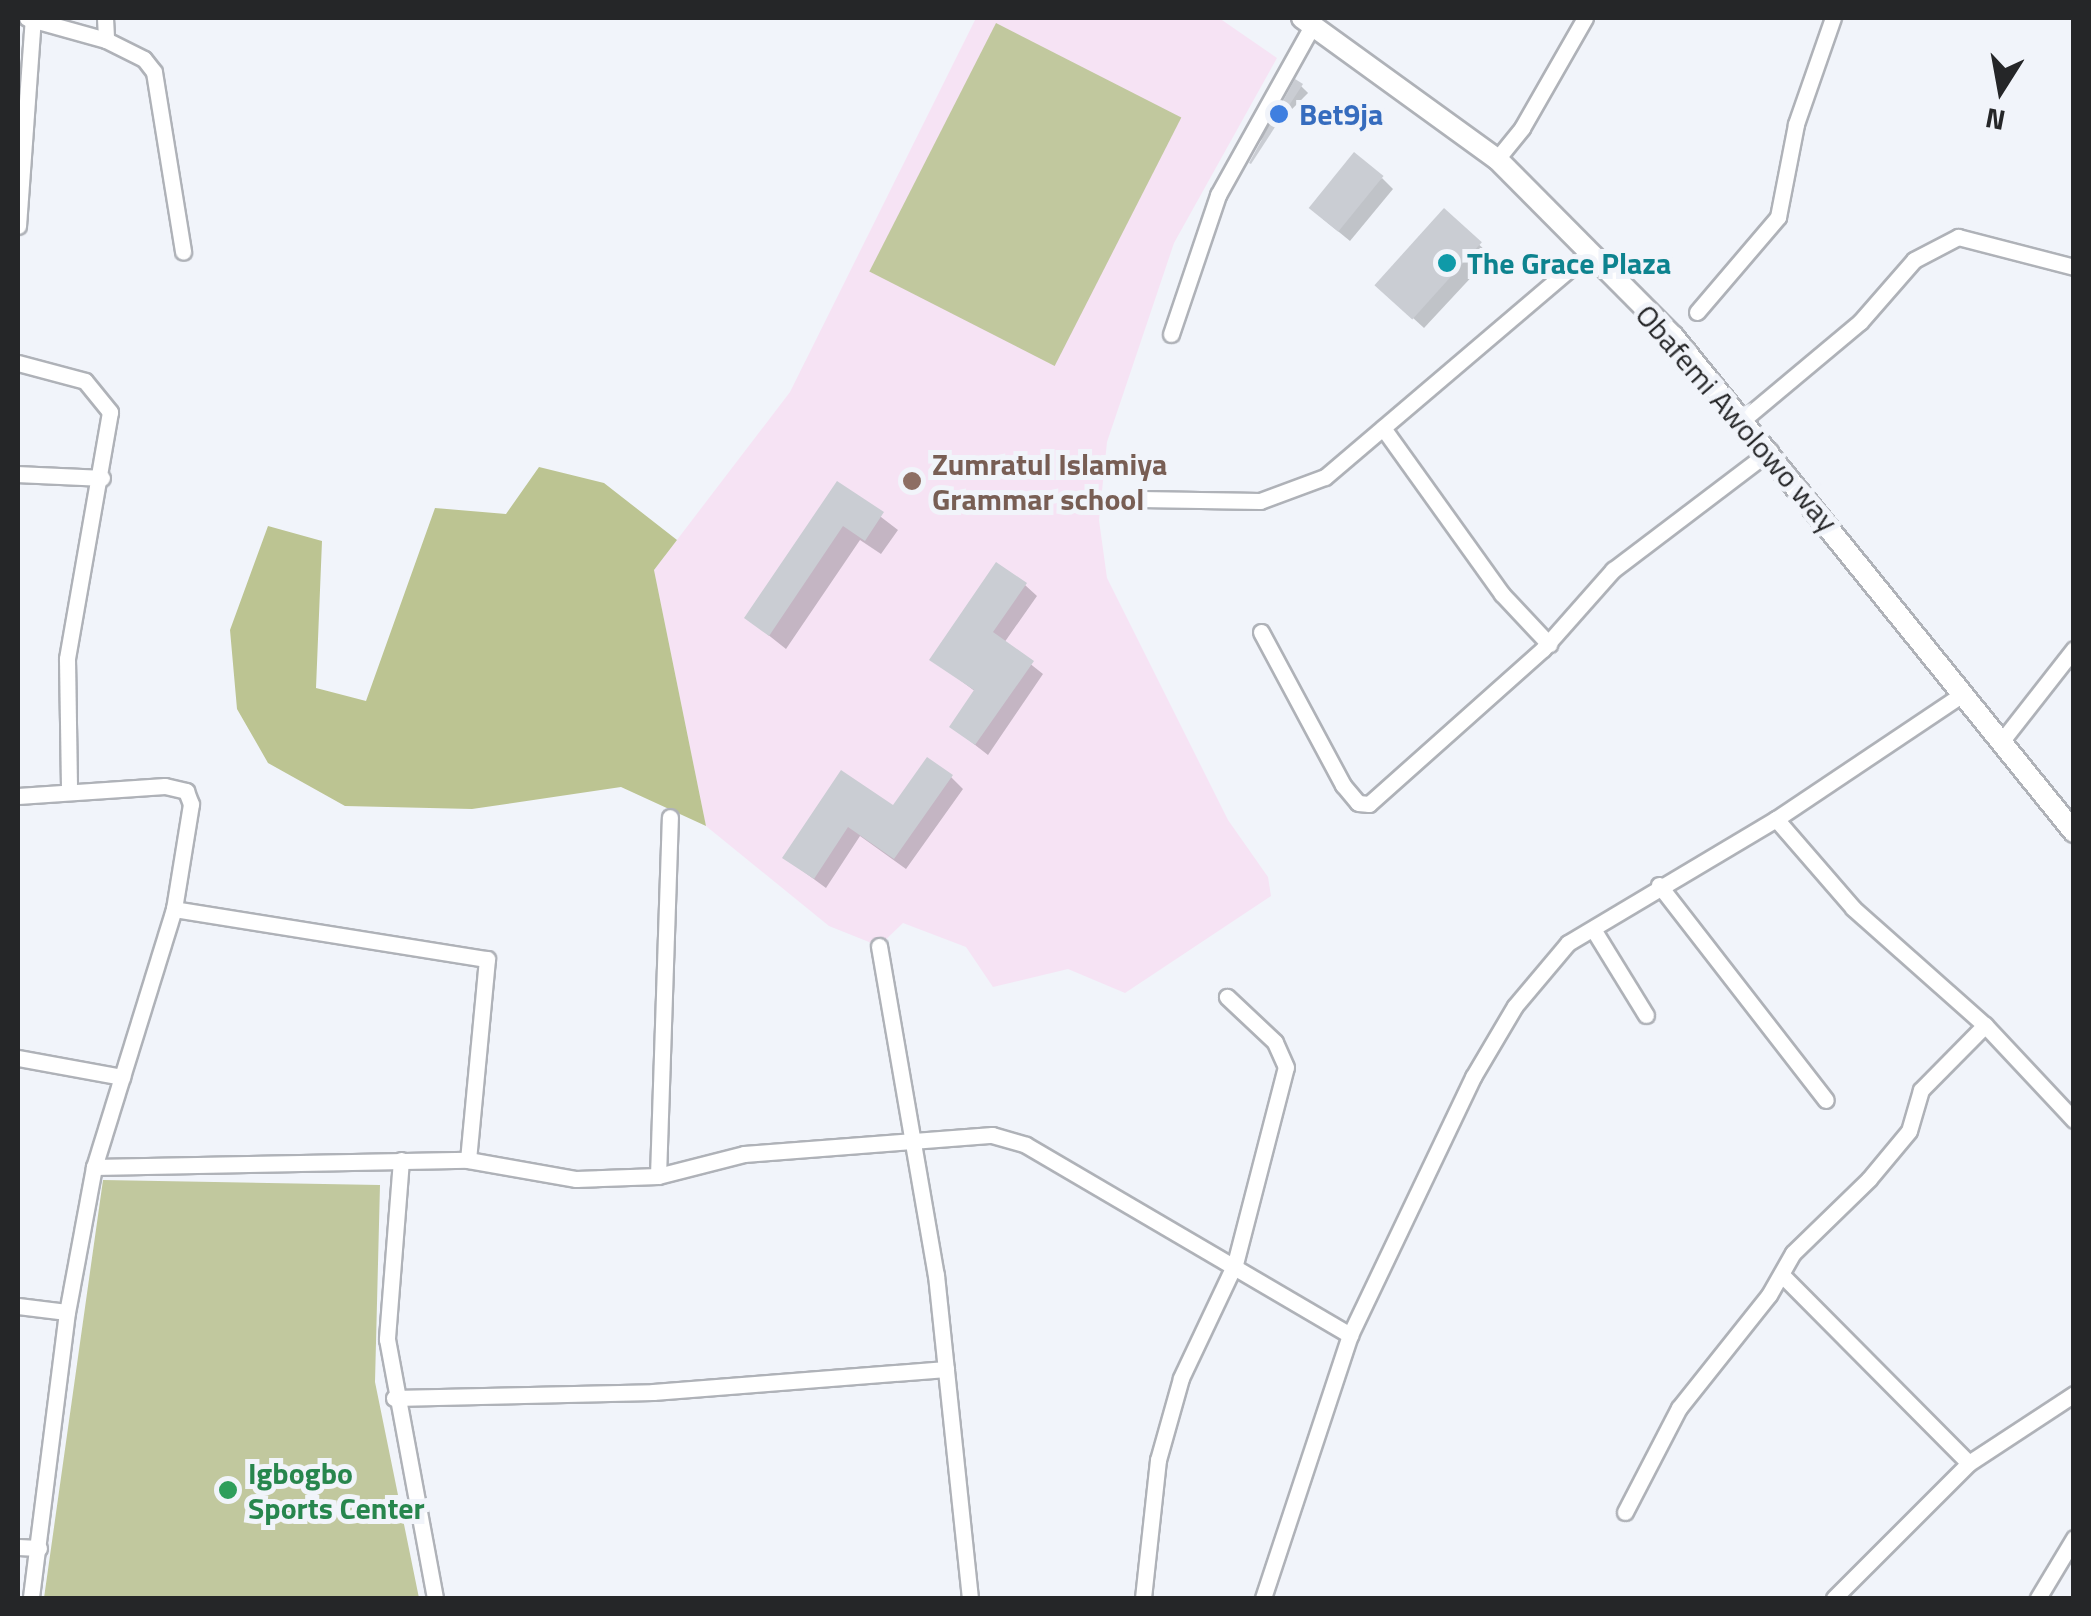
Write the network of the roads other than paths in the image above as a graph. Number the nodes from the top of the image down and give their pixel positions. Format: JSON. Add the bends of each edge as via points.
{"nodes":[{"id":1,"x":30,"y":18,"type":"edge"},
{"id":2,"x":105,"y":18,"type":"edge"},
{"id":3,"x":1585,"y":18,"type":"edge"},
{"id":4,"x":1833,"y":18,"type":"edge"},
{"id":5,"x":1308,"y":21,"type":"edge"},
{"id":6,"x":106,"y":40,"type":"junction"},
{"id":7,"x":1497,"y":159,"type":"junction"},
{"id":8,"x":18,"y":226,"type":"edge"},
{"id":9,"x":183,"y":252,"type":"dead end"},
{"id":10,"x":1589,"y":252,"type":"junction"},
{"id":11,"x":2074,"y":268,"type":"edge"},
{"id":12,"x":1698,"y":312,"type":"dead end"},
{"id":13,"x":1170,"y":334,"type":"dead end"},
{"id":14,"x":18,"y":363,"type":"edge"},
{"id":15,"x":1744,"y":419,"type":"junction"},
{"id":16,"x":1383,"y":428,"type":"junction"},
{"id":17,"x":1770,"y":451,"type":"junction"},
{"id":18,"x":18,"y":474,"type":"edge"},
{"id":19,"x":102,"y":478,"type":"junction"},
{"id":20,"x":1140,"y":499,"type":"dead end"},
{"id":21,"x":1261,"y":632,"type":"dead end"},
{"id":22,"x":1548,"y":644,"type":"junction"},
{"id":23,"x":2074,"y":649,"type":"edge"},
{"id":24,"x":1964,"y":693,"type":"junction"},
{"id":25,"x":2001,"y":742,"type":"junction"},
{"id":26,"x":69,"y":792,"type":"junction"},
{"id":27,"x":18,"y":796,"type":"edge"},
{"id":28,"x":670,"y":817,"type":"dead end"},
{"id":29,"x":1776,"y":819,"type":"junction"},
{"id":30,"x":2074,"y":832,"type":"edge"},
{"id":31,"x":1659,"y":884,"type":"junction"},
{"id":32,"x":174,"y":909,"type":"junction"},
{"id":33,"x":1593,"y":929,"type":"junction"},
{"id":34,"x":878,"y":946,"type":"dead end"},
{"id":35,"x":1227,"y":997,"type":"dead end"},
{"id":36,"x":1646,"y":1015,"type":"dead end"},
{"id":37,"x":1985,"y":1025,"type":"junction"},
{"id":38,"x":18,"y":1058,"type":"edge"},
{"id":39,"x":122,"y":1077,"type":"junction"},
{"id":40,"x":1826,"y":1100,"type":"dead end"},
{"id":41,"x":2074,"y":1120,"type":"edge"},
{"id":42,"x":911,"y":1137,"type":"junction"},
{"id":43,"x":401,"y":1160,"type":"junction"},
{"id":44,"x":468,"y":1160,"type":"junction"},
{"id":45,"x":94,"y":1167,"type":"junction"},
{"id":46,"x":658,"y":1176,"type":"junction"},
{"id":47,"x":1235,"y":1264,"type":"junction"},
{"id":48,"x":1782,"y":1275,"type":"junction"},
{"id":49,"x":18,"y":1306,"type":"edge"},
{"id":50,"x":66,"y":1312,"type":"junction"},
{"id":51,"x":1350,"y":1335,"type":"junction"},
{"id":52,"x":946,"y":1368,"type":"junction"},
{"id":53,"x":394,"y":1398,"type":"junction"},
{"id":54,"x":2070,"y":1403,"type":"edge"},
{"id":55,"x":1969,"y":1463,"type":"junction"},
{"id":56,"x":1625,"y":1512,"type":"dead end"},
{"id":57,"x":2074,"y":1538,"type":"edge"},
{"id":58,"x":18,"y":1546,"type":"edge"},
{"id":59,"x":39,"y":1548,"type":"junction"},
{"id":60,"x":31,"y":1598,"type":"edge"},
{"id":61,"x":435,"y":1598,"type":"edge"},
{"id":62,"x":970,"y":1598,"type":"edge"},
{"id":63,"x":1143,"y":1598,"type":"edge"},
{"id":64,"x":1263,"y":1598,"type":"edge"},
{"id":65,"x":1834,"y":1598,"type":"edge"},
{"id":66,"x":2038,"y":1598,"type":"edge"}],
"edges":[{"from":1,"to":6,"type":"street"},
{"from":1,"to":8,"type":"street"},
{"from":2,"to":6,"type":"street"},
{"from":3,"to":7,"type":"street"},
{"from":4,"to":12,"type":"street","via":[[1796,124],[1778,217]]},
{"from":5,"to":7,"type":"main road","name":"Obafemi Awolowo way"},
{"from":5,"to":13,"type":"street","via":[[1218,195]]},
{"from":6,"to":9,"type":"street","via":[[144,59],[154,72]]},
{"from":7,"to":10,"type":"main road","name":"Obafemi Awolowo way"},
{"from":10,"to":15,"type":"main road","name":"Obafemi Awolowo way"},
{"from":10,"to":16,"type":"street"},
{"from":11,"to":15,"type":"street","via":[[1958,237],[1914,260],[1860,322]]},
{"from":14,"to":19,"type":"street","via":[[84,381],[102,398],[110,412]]},
{"from":15,"to":17,"type":"main road","name":"Obafemi Awolowo way"},
{"from":16,"to":20,"type":"street","via":[[1325,478],[1260,501]]},
{"from":16,"to":22,"type":"street","via":[[1502,594]]},
{"from":17,"to":22,"type":"street","via":[[1613,570]]},
{"from":17,"to":24,"type":"main road","name":"Obafemi Awolowo way"},
{"from":18,"to":19,"type":"street"},
{"from":19,"to":26,"type":"street","via":[[67,659]]},
{"from":21,"to":22,"type":"street","via":[[1342,784],[1362,805]]},
{"from":23,"to":25,"type":"street"},
{"from":24,"to":25,"type":"main road","name":"Obafemi Awolowo way"},
{"from":24,"to":29,"type":"street"},
{"from":25,"to":30,"type":"main road","name":"Obafemi Awolowo way"},
{"from":26,"to":27,"type":"street"},
{"from":26,"to":32,"type":"street","via":[[165,786],[190,795]]},
{"from":28,"to":46,"type":"street"},
{"from":29,"to":31,"type":"street"},
{"from":29,"to":37,"type":"street","via":[[1852,908]]},
{"from":31,"to":33,"type":"street"},
{"from":31,"to":40,"type":"street"},
{"from":32,"to":39,"type":"street"},
{"from":32,"to":44,"type":"street","via":[[488,958]]},
{"from":33,"to":36,"type":"street"},
{"from":33,"to":51,"type":"street","via":[[1568,943],[1506,1020]]},
{"from":34,"to":42,"type":"street"},
{"from":35,"to":47,"type":"street","via":[[1282,1050],[1286,1068]]},
{"from":37,"to":41,"type":"street"},
{"from":37,"to":48,"type":"street","via":[[1921,1090],[1909,1132],[1805,1237]]},
{"from":38,"to":39,"type":"street"},
{"from":39,"to":45,"type":"street"},
{"from":42,"to":46,"type":"street","via":[[744,1154]]},
{"from":42,"to":47,"type":"street","via":[[1011,1138]]},
{"from":42,"to":52,"type":"street"},
{"from":43,"to":44,"type":"street"},
{"from":43,"to":45,"type":"street"},
{"from":43,"to":53,"type":"street","via":[[387,1339]]},
{"from":44,"to":46,"type":"street","via":[[576,1179]]},
{"from":45,"to":50,"type":"street"},
{"from":47,"to":51,"type":"street"},
{"from":47,"to":63,"type":"street","via":[[1180,1378],[1158,1460]]},
{"from":48,"to":55,"type":"street"},
{"from":48,"to":56,"type":"street","via":[[1679,1408]]},
{"from":49,"to":50,"type":"street"},
{"from":50,"to":59,"type":"street"},
{"from":51,"to":64,"type":"street"},
{"from":52,"to":53,"type":"street","via":[[653,1392]]},
{"from":52,"to":62,"type":"street"},
{"from":53,"to":61,"type":"street"},
{"from":54,"to":55,"type":"street"},
{"from":55,"to":65,"type":"street"},
{"from":57,"to":66,"type":"street"},
{"from":58,"to":59,"type":"street"},
{"from":59,"to":60,"type":"street"}]}
